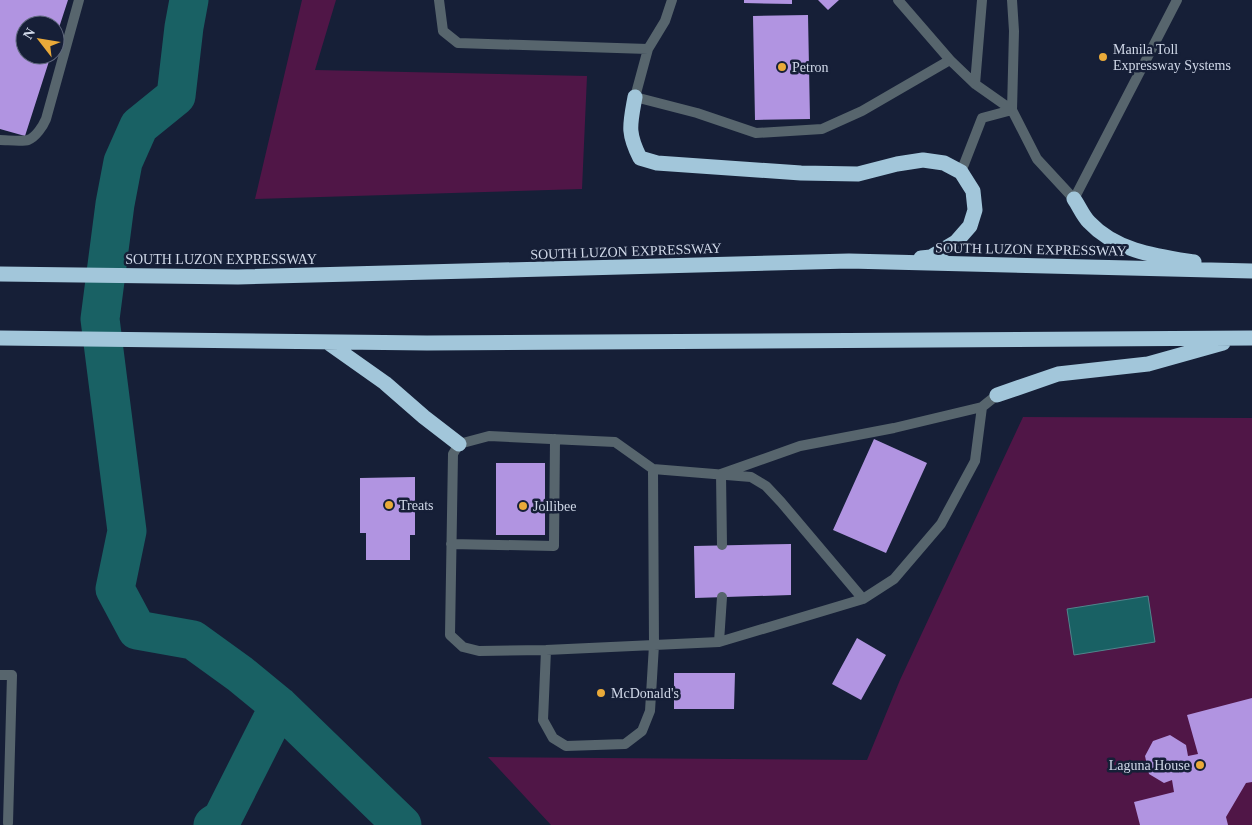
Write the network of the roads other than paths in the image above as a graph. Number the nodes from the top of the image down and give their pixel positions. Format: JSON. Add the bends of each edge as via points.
{"nodes":[{"id":1,"x":79,"y":0,"type":"edge"},
{"id":2,"x":439,"y":0,"type":"edge"},
{"id":3,"x":672,"y":0,"type":"edge"},
{"id":4,"x":898,"y":0,"type":"edge"},
{"id":5,"x":982,"y":0,"type":"edge"},
{"id":6,"x":1012,"y":0,"type":"edge"},
{"id":7,"x":1177,"y":0,"type":"edge"},
{"id":8,"x":648,"y":49,"type":"junction"},
{"id":9,"x":950,"y":60,"type":"junction"},
{"id":10,"x":975,"y":84,"type":"junction"},
{"id":11,"x":634,"y":97,"type":"junction"},
{"id":12,"x":1012,"y":110,"type":"junction"},
{"id":13,"x":0,"y":140,"type":"edge"},
{"id":14,"x":961,"y":172,"type":"junction"},
{"id":15,"x":1074,"y":199,"type":"junction"},
{"id":16,"x":849,"y":261,"type":"junction"},
{"id":17,"x":1252,"y":271,"type":"edge"},
{"id":18,"x":0,"y":274,"type":"edge"},
{"id":19,"x":0,"y":338,"type":"edge"},
{"id":20,"x":1247,"y":338,"type":"edge"},
{"id":21,"x":327,"y":342,"type":"junction"},
{"id":22,"x":997,"y":395,"type":"joint"},
{"id":23,"x":982,"y":407,"type":"junction"},
{"id":24,"x":556,"y":439,"type":"junction"},
{"id":25,"x":459,"y":444,"type":"junction"},
{"id":26,"x":653,"y":469,"type":"junction"},
{"id":27,"x":721,"y":474,"type":"junction"},
{"id":28,"x":451,"y":544,"type":"junction"},
{"id":29,"x":722,"y":545,"type":"dead end"},
{"id":30,"x":722,"y":597,"type":"dead end"},
{"id":31,"x":863,"y":599,"type":"junction"},
{"id":32,"x":719,"y":642,"type":"junction"},
{"id":33,"x":654,"y":645,"type":"junction"},
{"id":34,"x":546,"y":650,"type":"junction"},
{"id":35,"x":0,"y":675,"type":"edge"},
{"id":36,"x":8,"y":823,"type":"dead end"}],
"edges":[{"from":1,"to":13,"type":"lane","via":[[43,126],[28,140]]},
{"from":2,"to":8,"type":"lane","via":[[443,31],[458,43]]},
{"from":3,"to":8,"type":"lane","via":[[665,21]]},
{"from":4,"to":9,"type":"lane"},
{"from":5,"to":10,"type":"lane"},
{"from":6,"to":12,"type":"lane"},
{"from":7,"to":15,"type":"lane"},
{"from":8,"to":11,"type":"lane"},
{"from":9,"to":10,"type":"lane"},
{"from":9,"to":11,"type":"lane","via":[[862,111],[822,130],[756,132]]},
{"from":10,"to":12,"type":"lane"},
{"from":11,"to":14,"type":"highway","via":[[630,128],[633,144],[640,158],[657,164],[858,174],[923,160],[944,163]]},
{"from":12,"to":14,"type":"lane","via":[[982,118]]},
{"from":12,"to":15,"type":"lane","via":[[1038,159]]},
{"from":14,"to":16,"type":"highway","via":[[973,191],[975,210],[970,226],[956,242],[931,257]]},
{"from":15,"to":17,"type":"highway","via":[[1088,222],[1111,240],[1154,256]]},
{"from":16,"to":17,"type":"highway","name":"SOUTH LUZON EXPRESSWAY"},
{"from":16,"to":18,"type":"highway","name":"SOUTH LUZON EXPRESSWAY","via":[[238,277]]},
{"from":19,"to":21,"type":"highway"},
{"from":20,"to":21,"type":"highway"},
{"from":20,"to":22,"type":"highway","via":[[1148,364],[1058,374]]},
{"from":21,"to":25,"type":"highway"},
{"from":22,"to":23,"type":"lane"},
{"from":23,"to":27,"type":"lane","via":[[800,446]]},
{"from":23,"to":31,"type":"lane","via":[[975,461],[940,524],[894,579]]},
{"from":24,"to":25,"type":"lane","via":[[489,436]]},
{"from":24,"to":26,"type":"lane","via":[[615,442]]},
{"from":24,"to":28,"type":"lane","via":[[554,546]]},
{"from":25,"to":28,"type":"lane","via":[[453,454]]},
{"from":26,"to":27,"type":"lane"},
{"from":26,"to":33,"type":"lane"},
{"from":27,"to":29,"type":"lane"},
{"from":27,"to":31,"type":"lane","via":[[751,477],[766,486]]},
{"from":28,"to":34,"type":"lane","via":[[450,635],[463,647],[479,651]]},
{"from":30,"to":32,"type":"lane"},
{"from":31,"to":32,"type":"lane"},
{"from":32,"to":33,"type":"lane"},
{"from":33,"to":34,"type":"lane"},
{"from":33,"to":34,"type":"lane","via":[[650,711],[642,731],[625,744],[566,746],[553,738],[543,720]]},
{"from":35,"to":36,"type":"lane","via":[[12,675]]}]}
